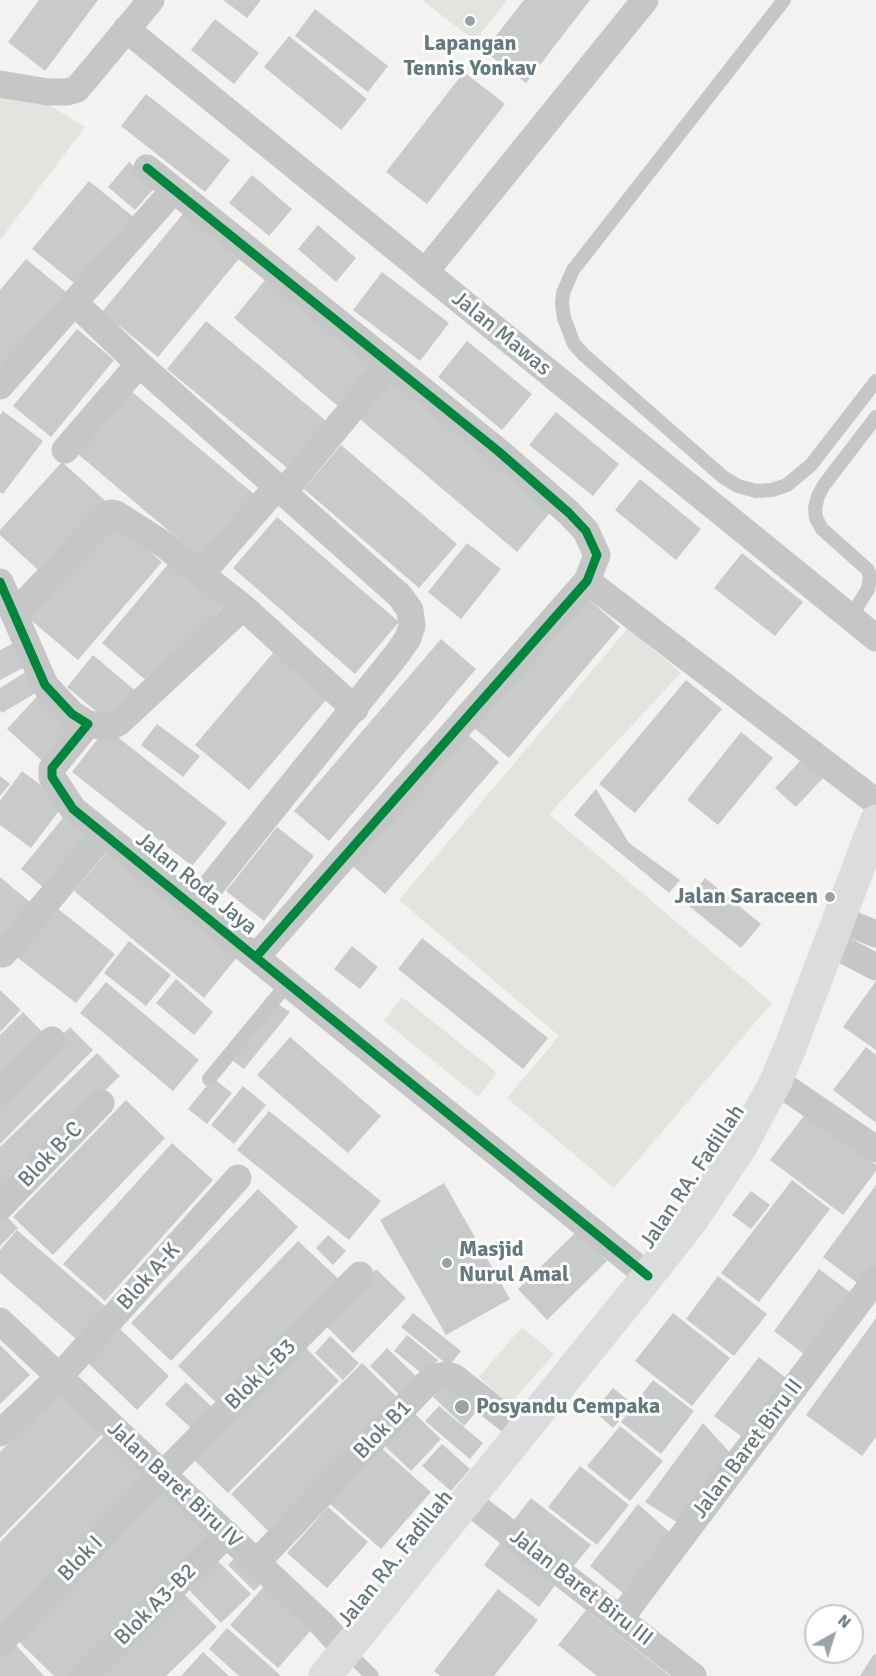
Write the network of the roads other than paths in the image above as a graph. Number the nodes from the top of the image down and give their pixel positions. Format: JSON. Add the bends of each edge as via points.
{"nodes":[{"id":1,"x":151,"y":0,"type":"edge"},
{"id":2,"x":645,"y":0,"type":"edge"},
{"id":3,"x":784,"y":0,"type":"edge"},
{"id":4,"x":126,"y":29,"type":"junction"},
{"id":5,"x":0,"y":84,"type":"edge"},
{"id":6,"x":147,"y":168,"type":"dead end"},
{"id":7,"x":173,"y":191,"type":"junction"},
{"id":8,"x":425,"y":272,"type":"junction"},
{"id":9,"x":74,"y":302,"type":"junction"},
{"id":10,"x":139,"y":364,"type":"junction"},
{"id":11,"x":390,"y":364,"type":"junction"},
{"id":12,"x":876,"y":381,"type":"edge"},
{"id":13,"x":0,"y":386,"type":"edge"},
{"id":14,"x":876,"y":417,"type":"edge"},
{"id":15,"x":65,"y":450,"type":"dead end"},
{"id":16,"x":280,"y":490,"type":"junction"},
{"id":17,"x":201,"y":574,"type":"junction"},
{"id":18,"x":587,"y":581,"type":"junction"},
{"id":19,"x":0,"y":582,"type":"edge"},
{"id":20,"x":243,"y":607,"type":"junction"},
{"id":21,"x":14,"y":614,"type":"junction"},
{"id":22,"x":850,"y":618,"type":"junction"},
{"id":23,"x":876,"y":638,"type":"edge"},
{"id":24,"x":355,"y":709,"type":"junction"},
{"id":25,"x":88,"y":724,"type":"junction"},
{"id":26,"x":876,"y":802,"type":"edge"},
{"id":27,"x":876,"y":821,"type":"edge"},
{"id":28,"x":104,"y":834,"type":"junction"},
{"id":29,"x":194,"y":907,"type":"junction"},
{"id":30,"x":835,"y":931,"type":"junction"},
{"id":31,"x":876,"y":934,"type":"edge"},
{"id":32,"x":3,"y":954,"type":"dead end"},
{"id":33,"x":256,"y":957,"type":"junction"},
{"id":34,"x":876,"y":967,"type":"edge"},
{"id":35,"x":288,"y":983,"type":"junction"},
{"id":36,"x":51,"y":1040,"type":"dead end"},
{"id":37,"x":209,"y":1079,"type":"dead end"},
{"id":38,"x":776,"y":1081,"type":"junction"},
{"id":39,"x":0,"y":1092,"type":"edge"},
{"id":40,"x":101,"y":1103,"type":"dead end"},
{"id":41,"x":876,"y":1149,"type":"edge"},
{"id":42,"x":238,"y":1178,"type":"dead end"},
{"id":43,"x":0,"y":1207,"type":"edge"},
{"id":44,"x":360,"y":1275,"type":"dead end"},
{"id":45,"x":648,"y":1276,"type":"junction"},
{"id":46,"x":876,"y":1279,"type":"edge"},
{"id":47,"x":0,"y":1321,"type":"edge"},
{"id":48,"x":60,"y":1377,"type":"junction"},
{"id":49,"x":524,"y":1432,"type":"junction"},
{"id":50,"x":0,"y":1433,"type":"edge"},
{"id":51,"x":163,"y":1474,"type":"junction"},
{"id":52,"x":468,"y":1501,"type":"junction"},
{"id":53,"x":227,"y":1534,"type":"junction"},
{"id":54,"x":257,"y":1562,"type":"junction"},
{"id":55,"x":620,"y":1619,"type":"junction"},
{"id":56,"x":0,"y":1643,"type":"edge"},
{"id":57,"x":347,"y":1651,"type":"junction"},
{"id":58,"x":84,"y":1676,"type":"edge"},
{"id":59,"x":326,"y":1676,"type":"edge"},
{"id":60,"x":372,"y":1676,"type":"edge"},
{"id":61,"x":693,"y":1676,"type":"edge"}],
"edges":[{"from":1,"to":4,"type":"street"},
{"from":2,"to":8,"type":"street"},
{"from":3,"to":12,"type":"lane","via":[[573,270],[562,303],[567,329],[584,355],[709,466],[738,486],[756,491],[787,485],[811,465]]},
{"from":4,"to":5,"type":"street","via":[[77,89],[61,92]]},
{"from":4,"to":8,"type":"street","name":"Jalan Mawas"},
{"from":6,"to":7,"type":"street"},
{"from":7,"to":9,"type":"street"},
{"from":7,"to":11,"type":"street"},
{"from":8,"to":22,"type":"street","name":"Jalan Mawas"},
{"from":9,"to":10,"type":"street"},
{"from":9,"to":13,"type":"street"},
{"from":10,"to":15,"type":"street"},
{"from":10,"to":16,"type":"street"},
{"from":11,"to":16,"type":"street"},
{"from":11,"to":18,"type":"street","via":[[498,451],[586,531],[597,555]]},
{"from":14,"to":22,"type":"lane","via":[[824,485],[815,508],[822,529],[870,575],[868,589]]},
{"from":16,"to":17,"type":"street"},
{"from":16,"to":24,"type":"street","via":[[400,596],[410,610],[412,626],[408,638]]},
{"from":17,"to":20,"type":"street"},
{"from":17,"to":21,"type":"street","via":[[163,544],[111,513]]},
{"from":18,"to":26,"type":"street"},
{"from":18,"to":33,"type":"street"},
{"from":19,"to":21,"type":"street"},
{"from":20,"to":24,"type":"street"},
{"from":20,"to":25,"type":"street","via":[[115,725]]},
{"from":21,"to":25,"type":"street","via":[[45,685],[72,714]]},
{"from":22,"to":23,"type":"street","name":"Jalan Mawas"},
{"from":24,"to":29,"type":"street"},
{"from":25,"to":28,"type":"street","name":"Jalan Roda Jaya","via":[[52,768],[52,777],[73,809]]},
{"from":27,"to":30,"type":"main road","name":"Jalan RA. Fadillah"},
{"from":28,"to":29,"type":"street","name":"Jalan Roda Jaya"},
{"from":28,"to":32,"type":"street"},
{"from":29,"to":33,"type":"street","name":"Jalan Roda Jaya"},
{"from":30,"to":31,"type":"street"},
{"from":30,"to":34,"type":"street"},
{"from":30,"to":38,"type":"main road","name":"Jalan RA. Fadillah"},
{"from":33,"to":35,"type":"street","name":"Jalan Roda Jaya"},
{"from":35,"to":37,"type":"lane"},
{"from":35,"to":45,"type":"street","name":"Jalan Roda Jaya"},
{"from":36,"to":39,"type":"street"},
{"from":38,"to":41,"type":"street"},
{"from":38,"to":45,"type":"main road","name":"Jalan RA. Fadillah","via":[[729,1165]]},
{"from":40,"to":43,"type":"street","name":"Blok B-C"},
{"from":42,"to":48,"type":"street","name":"Blok A-K"},
{"from":44,"to":51,"type":"street","name":"Blok L-B3"},
{"from":45,"to":49,"type":"main road","name":"Jalan RA. Fadillah"},
{"from":46,"to":55,"type":"street","name":"Jalan Baret Biru II"},
{"from":47,"to":48,"type":"street","name":"Jalan Baret Biru IV"},
{"from":48,"to":50,"type":"street","name":"Blok A-K"},
{"from":48,"to":51,"type":"street","name":"Jalan Baret Biru IV"},
{"from":49,"to":52,"type":"main road","name":"Jalan RA. Fadillah"},
{"from":49,"to":54,"type":"street","name":"Blok B1","via":[[454,1377],[436,1377]]},
{"from":51,"to":53,"type":"street","name":"Jalan Baret Biru IV"},
{"from":51,"to":56,"type":"street","name":"Blok I"},
{"from":52,"to":55,"type":"street","name":"Jalan Baret Biru III"},
{"from":52,"to":57,"type":"main road","name":"Jalan RA. Fadillah"},
{"from":53,"to":54,"type":"street","name":"Jalan Baret Biru IV"},
{"from":53,"to":58,"type":"street","name":"Blok A3-B2"},
{"from":54,"to":57,"type":"street","name":"Jalan Baret Biru IV"},
{"from":55,"to":61,"type":"street","name":"Jalan Baret Biru III"},
{"from":57,"to":59,"type":"main road","name":"Jalan RA. Fadillah"},
{"from":57,"to":60,"type":"lane"}]}
